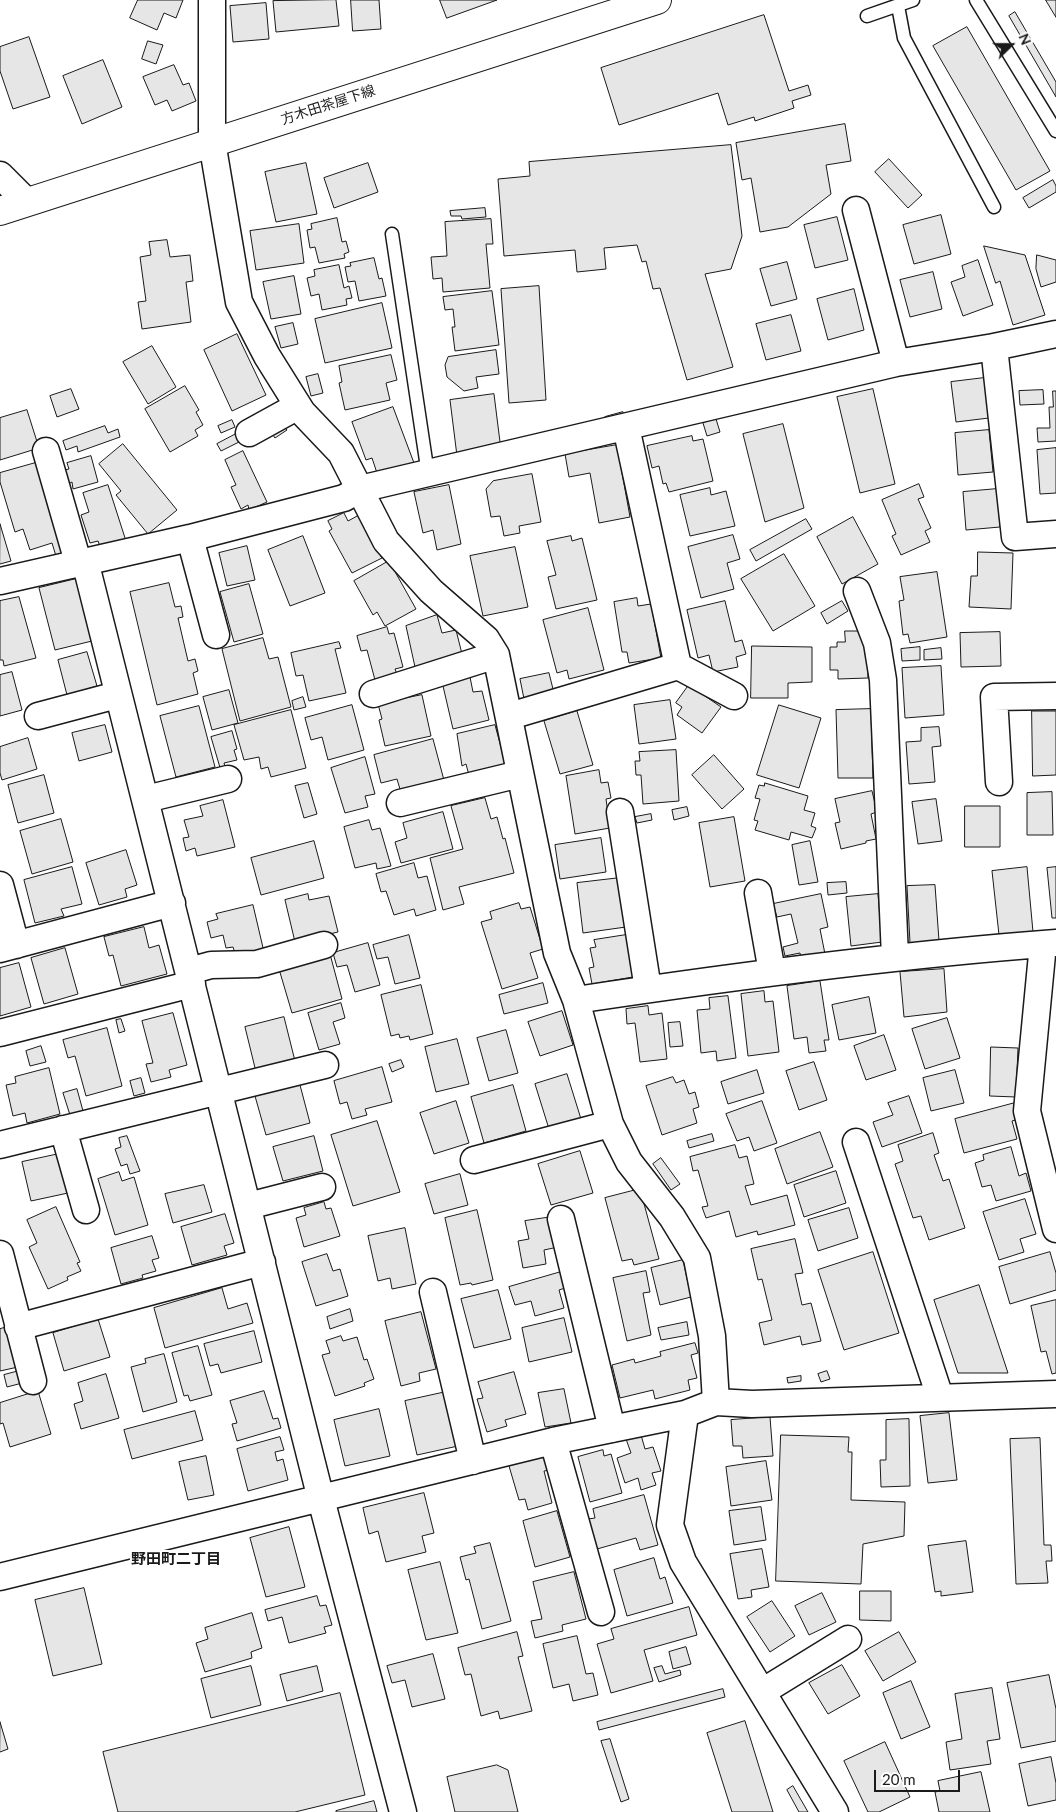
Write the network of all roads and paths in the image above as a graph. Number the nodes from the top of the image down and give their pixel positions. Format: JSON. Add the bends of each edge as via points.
{"nodes":[{"id":1,"x":212,"y":0,"type":"edge"},
{"id":2,"x":657,"y":0,"type":"edge"},
{"id":3,"x":912,"y":0,"type":"edge"},
{"id":4,"x":976,"y":0,"type":"edge"},
{"id":5,"x":898,"y":6,"type":"junction"},
{"id":6,"x":867,"y":16,"type":"dead end"},
{"id":7,"x":1056,"y":131,"type":"edge"},
{"id":8,"x":212,"y":142,"type":"junction"},
{"id":9,"x":0,"y":175,"type":"edge"},
{"id":10,"x":27,"y":202,"type":"junction"},
{"id":11,"x":994,"y":207,"type":"dead end"},
{"id":12,"x":856,"y":210,"type":"dead end"},
{"id":13,"x":0,"y":211,"type":"edge"},
{"id":14,"x":392,"y":234,"type":"dead end"},
{"id":15,"x":1056,"y":334,"type":"edge"},
{"id":16,"x":994,"y":347,"type":"junction"},
{"id":17,"x":896,"y":363,"type":"junction"},
{"id":18,"x":298,"y":406,"type":"junction"},
{"id":19,"x":626,"y":427,"type":"junction"},
{"id":20,"x":248,"y":433,"type":"dead end"},
{"id":21,"x":46,"y":451,"type":"dead end"},
{"id":22,"x":428,"y":474,"type":"junction"},
{"id":23,"x":360,"y":490,"type":"junction"},
{"id":24,"x":1056,"y":534,"type":"edge"},
{"id":25,"x":190,"y":538,"type":"junction"},
{"id":26,"x":81,"y":562,"type":"junction"},
{"id":27,"x":0,"y":581,"type":"edge"},
{"id":28,"x":857,"y":591,"type":"dead end"},
{"id":29,"x":216,"y":635,"type":"dead end"},
{"id":30,"x":496,"y":655,"type":"junction"},
{"id":31,"x":678,"y":666,"type":"junction"},
{"id":32,"x":373,"y":694,"type":"dead end"},
{"id":33,"x":117,"y":695,"type":"junction"},
{"id":34,"x":734,"y":696,"type":"dead end"},
{"id":35,"x":1056,"y":696,"type":"edge"},
{"id":36,"x":38,"y":716,"type":"dead end"},
{"id":37,"x":510,"y":716,"type":"junction"},
{"id":38,"x":520,"y":774,"type":"junction"},
{"id":39,"x":228,"y":779,"type":"dead end"},
{"id":40,"x":999,"y":782,"type":"dead end"},
{"id":41,"x":146,"y":800,"type":"junction"},
{"id":42,"x":400,"y":803,"type":"dead end"},
{"id":43,"x":620,"y":812,"type":"dead end"},
{"id":44,"x":0,"y":885,"type":"edge"},
{"id":45,"x":758,"y":893,"type":"dead end"},
{"id":46,"x":172,"y":903,"type":"junction"},
{"id":47,"x":1050,"y":944,"type":"edge"},
{"id":48,"x":324,"y":945,"type":"dead end"},
{"id":49,"x":8,"y":947,"type":"edge"},
{"id":50,"x":895,"y":957,"type":"junction"},
{"id":51,"x":772,"y":972,"type":"junction"},
{"id":52,"x":191,"y":977,"type":"junction"},
{"id":53,"x":648,"y":989,"type":"junction"},
{"id":54,"x":576,"y":1000,"type":"junction"},
{"id":55,"x":0,"y":1033,"type":"edge"},
{"id":56,"x":325,"y":1065,"type":"dead end"},
{"id":57,"x":219,"y":1092,"type":"junction"},
{"id":58,"x":610,"y":1124,"type":"junction"},
{"id":59,"x":63,"y":1129,"type":"junction"},
{"id":60,"x":856,"y":1142,"type":"dead end"},
{"id":61,"x":0,"y":1145,"type":"edge"},
{"id":62,"x":474,"y":1160,"type":"dead end"},
{"id":63,"x":322,"y":1187,"type":"dead end"},
{"id":64,"x":248,"y":1206,"type":"junction"},
{"id":65,"x":86,"y":1210,"type":"dead end"},
{"id":66,"x":561,"y":1219,"type":"dead end"},
{"id":67,"x":1056,"y":1229,"type":"edge"},
{"id":68,"x":0,"y":1254,"type":"edge"},
{"id":69,"x":262,"y":1262,"type":"junction"},
{"id":70,"x":433,"y":1292,"type":"dead end"},
{"id":71,"x":18,"y":1327,"type":"junction"},
{"id":72,"x":33,"y":1381,"type":"dead end"},
{"id":73,"x":940,"y":1397,"type":"junction"},
{"id":74,"x":1056,"y":1398,"type":"edge"},
{"id":75,"x":716,"y":1402,"type":"junction"},
{"id":76,"x":686,"y":1414,"type":"junction"},
{"id":77,"x":612,"y":1430,"type":"junction"},
{"id":78,"x":553,"y":1442,"type":"junction"},
{"id":79,"x":472,"y":1461,"type":"junction"},
{"id":80,"x":321,"y":1499,"type":"junction"},
{"id":81,"x":0,"y":1577,"type":"edge"},
{"id":82,"x":601,"y":1612,"type":"dead end"},
{"id":83,"x":848,"y":1639,"type":"dead end"},
{"id":84,"x":762,"y":1692,"type":"junction"},
{"id":85,"x":403,"y":1812,"type":"edge"},
{"id":86,"x":835,"y":1812,"type":"edge"}],
"edges":[{"from":1,"to":8,"type":"street"},
{"from":2,"to":8,"type":"street","name":"方木田茶屋下線"},
{"from":3,"to":5,"type":"lane"},
{"from":4,"to":7,"type":"lane"},
{"from":5,"to":6,"type":"lane"},
{"from":5,"to":11,"type":"lane","via":[[904,38]]},
{"from":8,"to":10,"type":"street","name":"方木田茶屋下線"},
{"from":8,"to":18,"type":"street","via":[[239,302]]},
{"from":9,"to":10,"type":"street"},
{"from":10,"to":13,"type":"street","name":"方木田茶屋下線"},
{"from":12,"to":17,"type":"street"},
{"from":14,"to":22,"type":"lane"},
{"from":15,"to":16,"type":"street"},
{"from":16,"to":17,"type":"street"},
{"from":16,"to":24,"type":"street","via":[[1015,537]]},
{"from":17,"to":19,"type":"street"},
{"from":18,"to":20,"type":"street"},
{"from":18,"to":23,"type":"street","via":[[341,453]]},
{"from":19,"to":22,"type":"street"},
{"from":19,"to":31,"type":"street"},
{"from":21,"to":26,"type":"street"},
{"from":22,"to":23,"type":"street"},
{"from":23,"to":25,"type":"street","via":[[344,498]]},
{"from":23,"to":30,"type":"street","via":[[386,540],[431,591],[486,639]]},
{"from":25,"to":26,"type":"street"},
{"from":25,"to":29,"type":"street"},
{"from":26,"to":27,"type":"street"},
{"from":26,"to":33,"type":"street"},
{"from":28,"to":50,"type":"street","via":[[877,643],[883,680]]},
{"from":30,"to":32,"type":"street"},
{"from":30,"to":37,"type":"street"},
{"from":31,"to":34,"type":"street"},
{"from":31,"to":37,"type":"street"},
{"from":33,"to":36,"type":"street"},
{"from":33,"to":41,"type":"street"},
{"from":35,"to":40,"type":"street","via":[[994,697]]},
{"from":37,"to":38,"type":"street"},
{"from":38,"to":42,"type":"street"},
{"from":38,"to":54,"type":"street","via":[[556,953]]},
{"from":39,"to":41,"type":"street"},
{"from":41,"to":46,"type":"street"},
{"from":43,"to":53,"type":"street"},
{"from":44,"to":49,"type":"street"},
{"from":45,"to":51,"type":"street"},
{"from":46,"to":49,"type":"street"},
{"from":46,"to":52,"type":"street"},
{"from":47,"to":50,"type":"street"},
{"from":47,"to":67,"type":"street","via":[[1027,1111]]},
{"from":48,"to":52,"type":"street","via":[[257,964],[211,965]]},
{"from":50,"to":51,"type":"street"},
{"from":51,"to":53,"type":"street"},
{"from":52,"to":55,"type":"street"},
{"from":52,"to":57,"type":"street"},
{"from":53,"to":54,"type":"street"},
{"from":54,"to":58,"type":"street"},
{"from":56,"to":57,"type":"street"},
{"from":57,"to":59,"type":"street"},
{"from":57,"to":64,"type":"street"},
{"from":58,"to":62,"type":"street"},
{"from":58,"to":75,"type":"street","via":[[629,1162],[672,1217],[696,1258],[712,1336]]},
{"from":59,"to":61,"type":"street"},
{"from":59,"to":65,"type":"street"},
{"from":60,"to":73,"type":"street"},
{"from":63,"to":64,"type":"street"},
{"from":64,"to":69,"type":"street"},
{"from":66,"to":77,"type":"street"},
{"from":68,"to":71,"type":"street"},
{"from":69,"to":71,"type":"street"},
{"from":69,"to":80,"type":"street"},
{"from":70,"to":79,"type":"street"},
{"from":71,"to":72,"type":"street"},
{"from":73,"to":74,"type":"street"},
{"from":73,"to":75,"type":"street","via":[[752,1404]]},
{"from":75,"to":76,"type":"street"},
{"from":76,"to":77,"type":"street"},
{"from":76,"to":84,"type":"street","via":[[670,1524],[683,1562]]},
{"from":77,"to":78,"type":"street"},
{"from":78,"to":79,"type":"street"},
{"from":78,"to":82,"type":"street"},
{"from":79,"to":80,"type":"street"},
{"from":80,"to":81,"type":"street"},
{"from":80,"to":85,"type":"street"},
{"from":83,"to":84,"type":"street"},
{"from":84,"to":86,"type":"street"}]}
